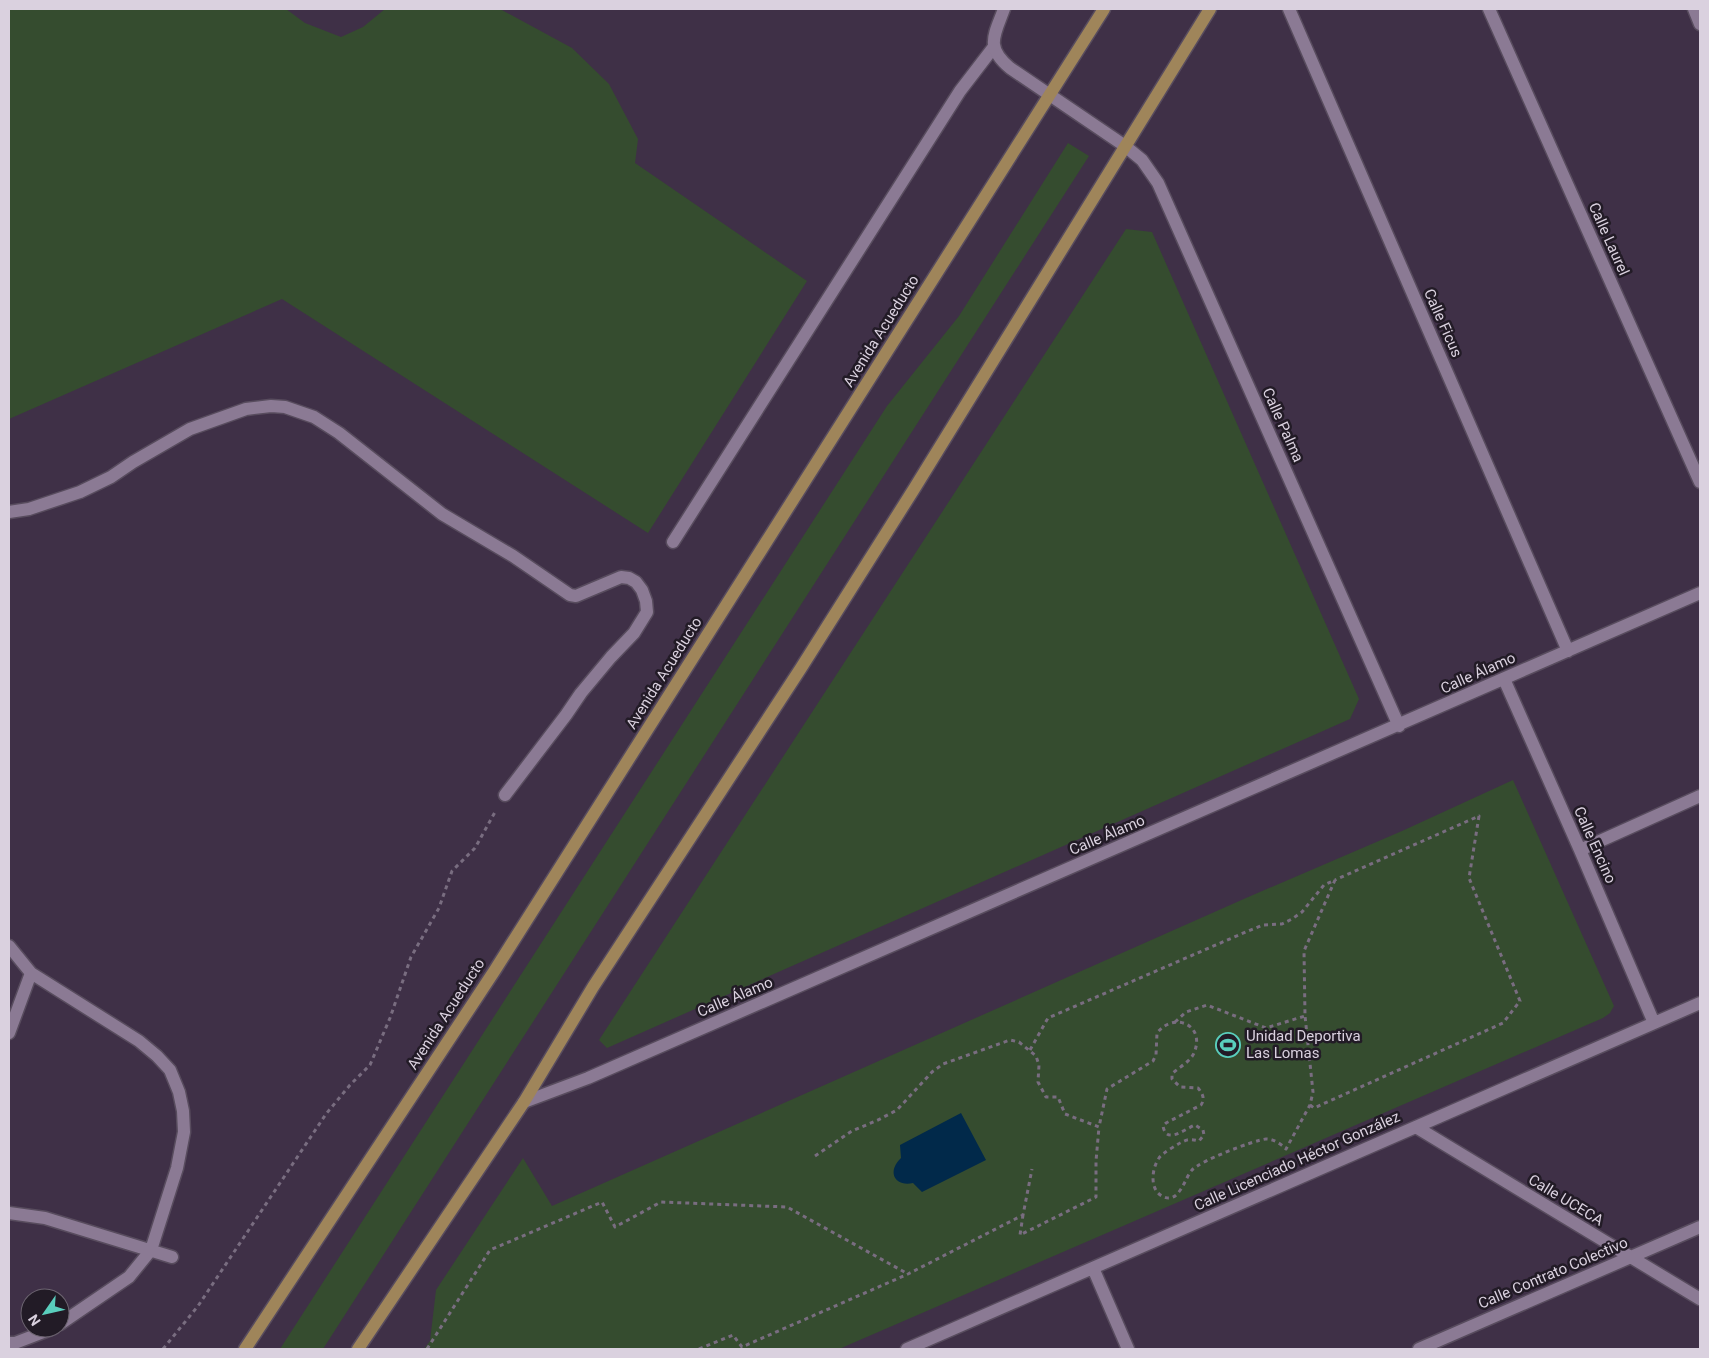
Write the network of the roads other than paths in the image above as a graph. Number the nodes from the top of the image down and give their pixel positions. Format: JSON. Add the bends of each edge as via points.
{"nodes":[{"id":1,"x":1004,"y":9,"type":"edge"},
{"id":2,"x":1104,"y":9,"type":"edge"},
{"id":3,"x":1210,"y":9,"type":"edge"},
{"id":4,"x":1289,"y":9,"type":"edge"},
{"id":5,"x":1489,"y":9,"type":"edge"},
{"id":6,"x":1694,"y":9,"type":"edge"},
{"id":7,"x":1700,"y":24,"type":"edge"},
{"id":8,"x":993,"y":48,"type":"junction"},
{"id":9,"x":1050,"y":94,"type":"junction"},
{"id":10,"x":1125,"y":146,"type":"junction"},
{"id":11,"x":1700,"y":482,"type":"edge"},
{"id":12,"x":9,"y":512,"type":"edge"},
{"id":13,"x":673,"y":542,"type":"dead end"},
{"id":14,"x":1700,"y":593,"type":"edge"},
{"id":15,"x":1568,"y":651,"type":"junction"},
{"id":16,"x":1504,"y":679,"type":"junction"},
{"id":17,"x":1399,"y":726,"type":"junction"},
{"id":18,"x":505,"y":796,"type":"road end"},
{"id":19,"x":1700,"y":796,"type":"edge"},
{"id":20,"x":1580,"y":850,"type":"junction"},
{"id":21,"x":9,"y":946,"type":"edge"},
{"id":22,"x":31,"y":974,"type":"junction"},
{"id":23,"x":1700,"y":1004,"type":"edge"},
{"id":24,"x":1654,"y":1024,"type":"junction"},
{"id":25,"x":9,"y":1033,"type":"edge"},
{"id":26,"x":524,"y":1102,"type":"junction"},
{"id":27,"x":1416,"y":1127,"type":"junction"},
{"id":28,"x":9,"y":1213,"type":"edge"},
{"id":29,"x":1700,"y":1227,"type":"edge"},
{"id":30,"x":151,"y":1250,"type":"junction"},
{"id":31,"x":172,"y":1257,"type":"dead end"},
{"id":32,"x":1630,"y":1258,"type":"junction"},
{"id":33,"x":1093,"y":1268,"type":"junction"},
{"id":34,"x":1700,"y":1299,"type":"edge"},
{"id":35,"x":70,"y":1317,"type":"edge"},
{"id":36,"x":28,"y":1338,"type":"edge"},
{"id":37,"x":9,"y":1343,"type":"edge"},
{"id":38,"x":245,"y":1349,"type":"edge"},
{"id":39,"x":358,"y":1349,"type":"edge"},
{"id":40,"x":907,"y":1349,"type":"edge"},
{"id":41,"x":1128,"y":1349,"type":"edge"},
{"id":42,"x":1419,"y":1349,"type":"edge"}],
"edges":[{"from":1,"to":8,"type":"street"},
{"from":2,"to":9,"type":"main road","name":"Avenida Acueducto"},
{"from":3,"to":10,"type":"main road"},
{"from":4,"to":15,"type":"street","name":"Calle Ficus"},
{"from":5,"to":11,"type":"street","name":"Calle Laurel"},
{"from":6,"to":7,"type":"street"},
{"from":8,"to":9,"type":"street","name":"Calle Palma","via":[[1010,68]]},
{"from":8,"to":13,"type":"street","via":[[960,91]]},
{"from":9,"to":10,"type":"street","name":"Calle Palma"},
{"from":9,"to":38,"type":"main road","name":"Avenida Acueducto","via":[[500,962]]},
{"from":10,"to":17,"type":"street","name":"Calle Palma","via":[[1142,160],[1158,183]]},
{"from":10,"to":26,"type":"main road","via":[[914,489],[593,987]]},
{"from":12,"to":18,"type":"street","via":[[29,509],[80,492],[190,429],[246,409],[285,406],[314,417],[339,433],[442,514],[570,595],[576,596],[621,577],[636,582],[642,590],[647,612],[634,633],[581,693]]},
{"from":14,"to":15,"type":"street","name":"Calle Álamo"},
{"from":15,"to":16,"type":"street","name":"Calle Álamo"},
{"from":16,"to":17,"type":"street","name":"Calle Álamo"},
{"from":16,"to":20,"type":"street","name":"Calle Encino"},
{"from":17,"to":26,"type":"street","name":"Calle Álamo","via":[[588,1078]]},
{"from":19,"to":20,"type":"street"},
{"from":20,"to":24,"type":"street","name":"Calle Encino"},
{"from":21,"to":22,"type":"street"},
{"from":22,"to":25,"type":"street"},
{"from":22,"to":30,"type":"street","via":[[139,1041],[170,1070],[179,1092],[184,1132],[177,1168]]},
{"from":23,"to":24,"type":"street","name":"Calle Licenciado Héctor González"},
{"from":24,"to":27,"type":"street","name":"Calle Licenciado Héctor González"},
{"from":26,"to":39,"type":"main road"},
{"from":27,"to":32,"type":"street","name":"Calle UCECA"},
{"from":27,"to":33,"type":"street","name":"Calle Licenciado Héctor González"},
{"from":28,"to":30,"type":"street","via":[[45,1218]]},
{"from":29,"to":32,"type":"street","name":"Calle Contrato Colectivo"},
{"from":30,"to":31,"type":"street"},
{"from":30,"to":35,"type":"street","via":[[129,1277]]},
{"from":32,"to":34,"type":"street","name":"Calle UCECA"},
{"from":32,"to":42,"type":"street","name":"Calle Contrato Colectivo"},
{"from":33,"to":40,"type":"street","name":"Calle Licenciado Héctor González"},
{"from":33,"to":41,"type":"street"},
{"from":36,"to":37,"type":"street"}]}
